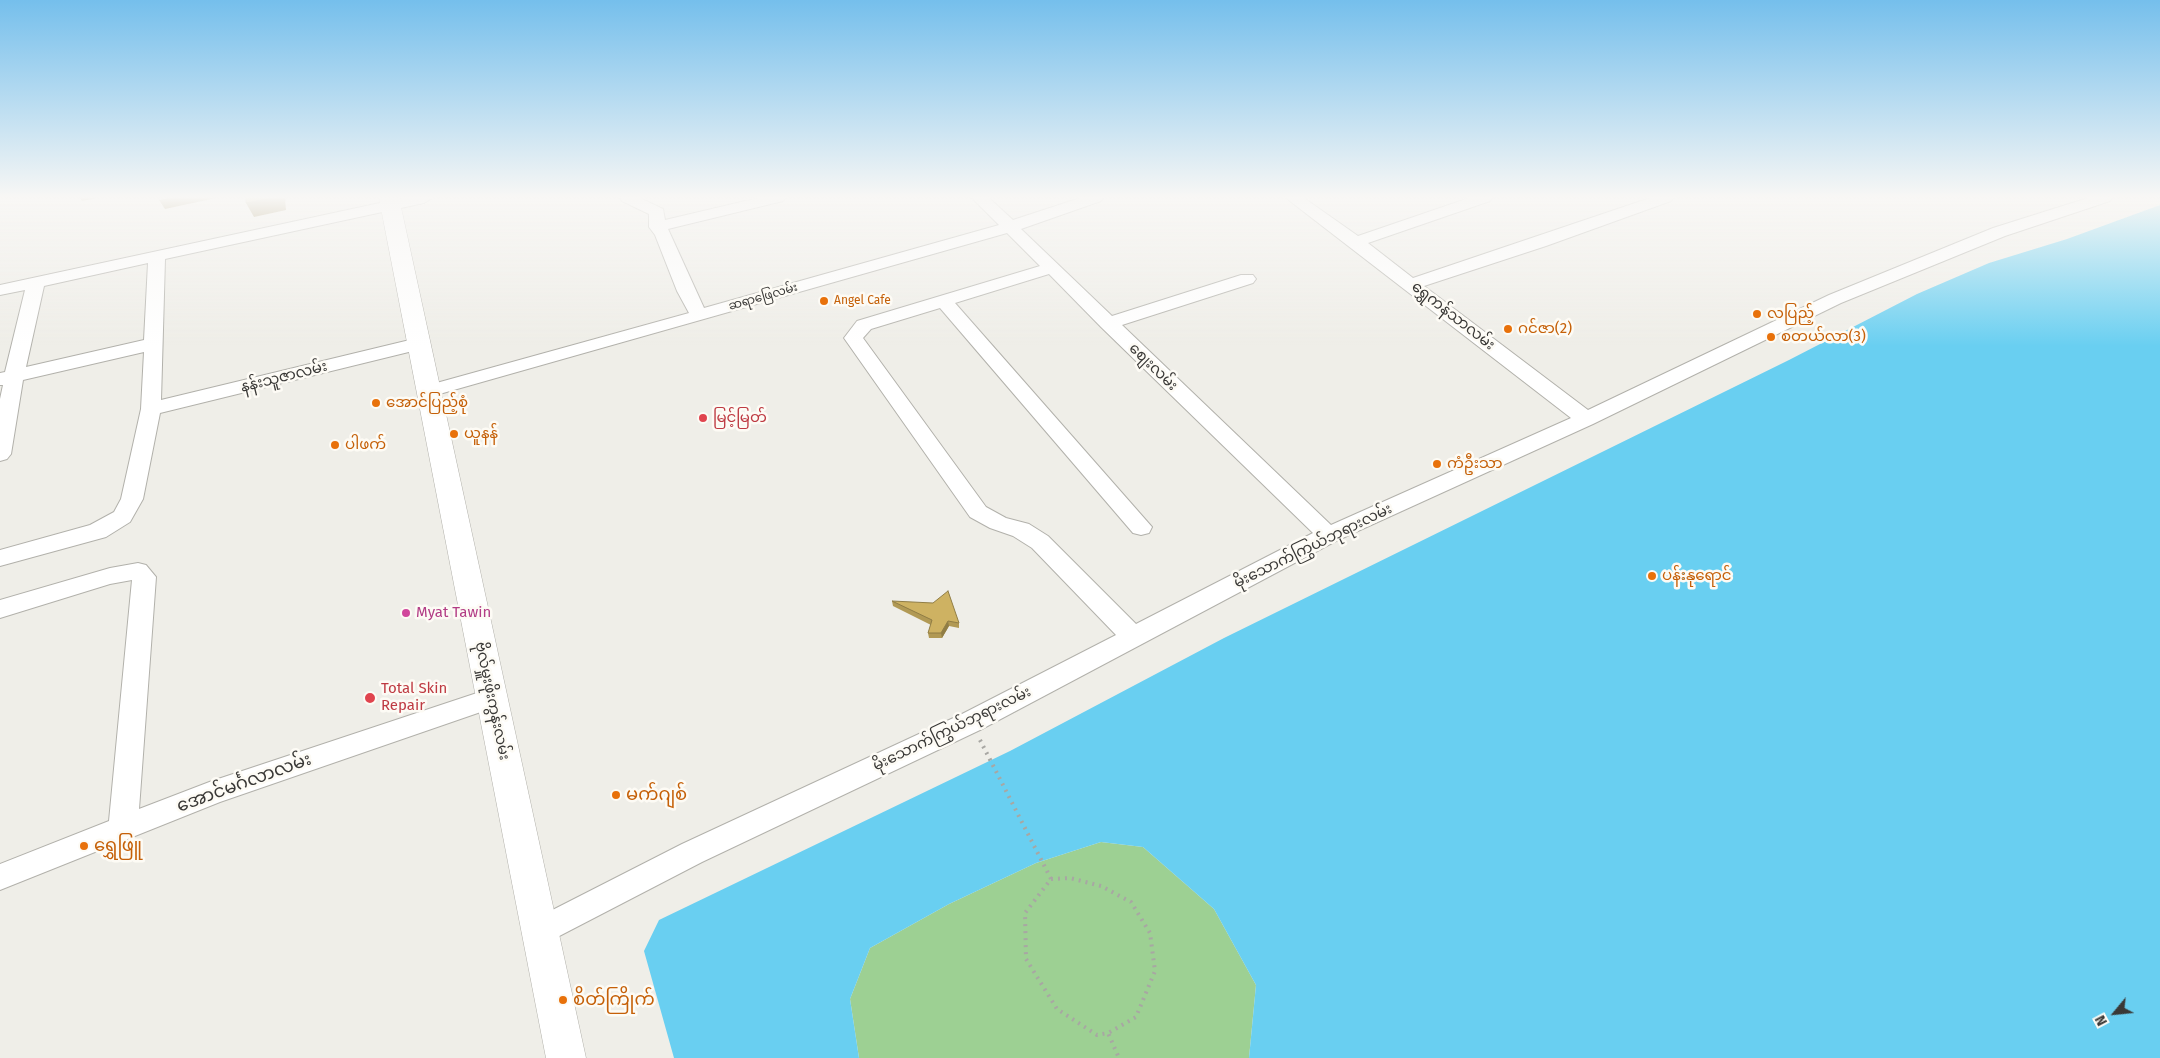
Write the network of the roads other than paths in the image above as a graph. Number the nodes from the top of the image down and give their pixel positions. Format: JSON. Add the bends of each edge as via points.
{"nodes":[{"id":1,"x":194,"y":247,"type":"edge"},
{"id":2,"x":399,"y":247,"type":"edge"},
{"id":3,"x":668,"y":247,"type":"edge"},
{"id":4,"x":939,"y":247,"type":"edge"},
{"id":5,"x":1029,"y":247,"type":"edge"},
{"id":6,"x":1363,"y":247,"type":"edge"},
{"id":7,"x":1523,"y":247,"type":"edge"},
{"id":8,"x":1962,"y":247,"type":"edge"},
{"id":9,"x":157,"y":256,"type":"junction"},
{"id":10,"x":1051,"y":268,"type":"junction"},
{"id":11,"x":1247,"y":279,"type":"dead end"},
{"id":12,"x":36,"y":282,"type":"junction"},
{"id":13,"x":1411,"y":284,"type":"junction"},
{"id":14,"x":0,"y":290,"type":"edge"},
{"id":15,"x":944,"y":301,"type":"junction"},
{"id":16,"x":699,"y":315,"type":"junction"},
{"id":17,"x":1108,"y":323,"type":"junction"},
{"id":18,"x":153,"y":344,"type":"junction"},
{"id":19,"x":418,"y":344,"type":"junction"},
{"id":20,"x":7,"y":378,"type":"edge"},
{"id":21,"x":429,"y":391,"type":"junction"},
{"id":22,"x":151,"y":409,"type":"junction"},
{"id":23,"x":1586,"y":419,"type":"junction"},
{"id":24,"x":0,"y":454,"type":"edge"},
{"id":25,"x":1141,"y":527,"type":"dead end"},
{"id":26,"x":1328,"y":536,"type":"junction"},
{"id":27,"x":0,"y":558,"type":"edge"},
{"id":28,"x":0,"y":609,"type":"edge"},
{"id":29,"x":1134,"y":636,"type":"junction"},
{"id":30,"x":492,"y":698,"type":"junction"},
{"id":31,"x":123,"y":828,"type":"junction"},
{"id":32,"x":0,"y":878,"type":"edge"},
{"id":33,"x":540,"y":932,"type":"junction"},
{"id":34,"x":566,"y":1058,"type":"edge"}],
"edges":[{"from":1,"to":9,"type":"street"},
{"from":2,"to":19,"type":"street","name":"ဗိုလ်မှူးဖိုးကွန်းလမ်း"},
{"from":3,"to":16,"type":"street"},
{"from":4,"to":16,"type":"street","name":"ဆရာဖြေလမ်း"},
{"from":5,"to":10,"type":"street","name":"စျေးလမ်း"},
{"from":6,"to":13,"type":"street","name":"‌ရွှေကန်သာလမ်း"},
{"from":7,"to":13,"type":"street"},
{"from":8,"to":23,"type":"street","name":"မိုးသောက်ကြွယ်ဘုရားလမ်း","via":[[1835,300]]},
{"from":9,"to":12,"type":"street"},
{"from":9,"to":18,"type":"street"},
{"from":10,"to":15,"type":"street"},
{"from":10,"to":17,"type":"street","name":"စျေးလမ်း"},
{"from":11,"to":17,"type":"street"},
{"from":12,"to":14,"type":"street"},
{"from":12,"to":20,"type":"street"},
{"from":13,"to":23,"type":"street","name":"‌ရွှေကန်သာလမ်း"},
{"from":15,"to":25,"type":"street"},
{"from":15,"to":29,"type":"street","via":[[864,325],[853,338],[978,512],[1021,530],[1040,542]]},
{"from":16,"to":21,"type":"street","name":"ဆရာဖြေလမ်း"},
{"from":17,"to":26,"type":"street","name":"စျေးလမ်း"},
{"from":18,"to":20,"type":"street"},
{"from":18,"to":22,"type":"street"},
{"from":19,"to":21,"type":"street","name":"ဗိုလ်မှူးဖိုးကွန်းလမ်း"},
{"from":19,"to":22,"type":"street","name":"နန်းသူဇာလမ်း"},
{"from":20,"to":24,"type":"street"},
{"from":21,"to":30,"type":"street","name":"ဗိုလ်မှူးဖိုးကွန်းလမ်း"},
{"from":22,"to":27,"type":"street","via":[[132,499],[122,518],[98,531]]},
{"from":23,"to":26,"type":"street","name":"မိုးသောက်ကြွယ်ဘုရားလမ်း"},
{"from":26,"to":29,"type":"street","name":"မိုးသောက်ကြွယ်ဘုရားလမ်း"},
{"from":28,"to":31,"type":"street","via":[[110,576],[138,571],[144,577]]},
{"from":29,"to":33,"type":"street","name":"မိုးသောက်ကြွယ်ဘုရားလမ်း","via":[[971,722],[692,853]]},
{"from":30,"to":31,"type":"street","name":"အောင်မင်္ဂလာလမ်း","via":[[212,793]]},
{"from":30,"to":33,"type":"street","name":"ဗိုလ်မှူးဖိုးကွန်းလမ်း"},
{"from":31,"to":32,"type":"street","name":"အောင်မင်္ဂလာလမ်း"},
{"from":33,"to":34,"type":"street","name":"ဗိုလ်မှူးဖိုးကွန်းလမ်း"}]}
